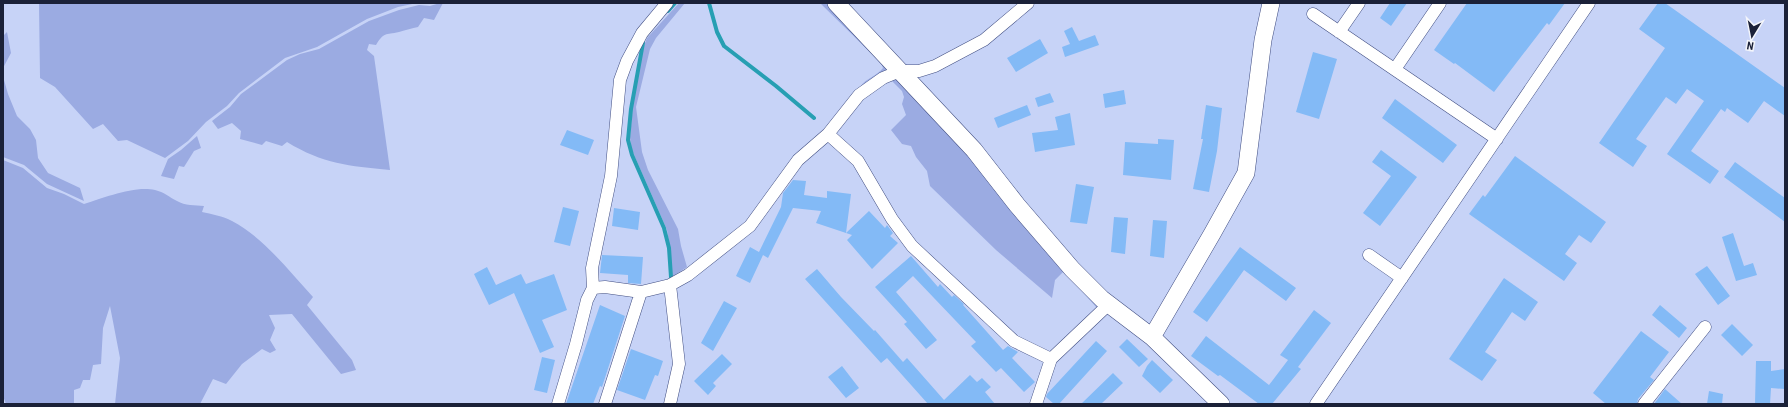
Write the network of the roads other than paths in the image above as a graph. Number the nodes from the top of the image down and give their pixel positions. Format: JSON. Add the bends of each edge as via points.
{"nodes":[{"id":1,"x":667,"y":3,"type":"edge"},
{"id":2,"x":836,"y":3,"type":"edge"},
{"id":3,"x":1028,"y":3,"type":"edge"},
{"id":4,"x":1271,"y":3,"type":"edge"},
{"id":5,"x":1358,"y":3,"type":"edge"},
{"id":6,"x":1440,"y":3,"type":"edge"},
{"id":7,"x":1590,"y":3,"type":"edge"},
{"id":8,"x":1313,"y":14,"type":"dead end"},
{"id":9,"x":1339,"y":32,"type":"junction"},
{"id":10,"x":1394,"y":69,"type":"junction"},
{"id":11,"x":900,"y":71,"type":"junction"},
{"id":12,"x":828,"y":134,"type":"junction"},
{"id":13,"x":1497,"y":139,"type":"junction"},
{"id":14,"x":1368,"y":255,"type":"dead end"},
{"id":15,"x":1402,"y":278,"type":"junction"},
{"id":16,"x":670,"y":285,"type":"junction"},
{"id":17,"x":592,"y":288,"type":"junction"},
{"id":18,"x":641,"y":292,"type":"junction"},
{"id":19,"x":1109,"y":304,"type":"junction"},
{"id":20,"x":1705,"y":327,"type":"dead end"},
{"id":21,"x":1152,"y":337,"type":"junction"},
{"id":22,"x":1052,"y":358,"type":"junction"},
{"id":23,"x":558,"y":404,"type":"edge"},
{"id":24,"x":605,"y":404,"type":"edge"},
{"id":25,"x":670,"y":404,"type":"edge"},
{"id":26,"x":1036,"y":404,"type":"edge"},
{"id":27,"x":1222,"y":404,"type":"edge"},
{"id":28,"x":1316,"y":404,"type":"edge"},
{"id":29,"x":1644,"y":404,"type":"edge"}],
"edges":[{"from":1,"to":17,"type":"street","via":[[642,33],[620,80],[611,176],[592,268]]},
{"from":2,"to":11,"type":"street"},
{"from":3,"to":11,"type":"street","via":[[984,40],[935,66],[919,71]]},
{"from":4,"to":21,"type":"street","via":[[1246,173]]},
{"from":5,"to":9,"type":"street"},
{"from":6,"to":10,"type":"street"},
{"from":7,"to":13,"type":"street"},
{"from":8,"to":9,"type":"street"},
{"from":9,"to":10,"type":"street"},
{"from":10,"to":13,"type":"street"},
{"from":11,"to":12,"type":"street","via":[[883,78],[859,95]]},
{"from":11,"to":19,"type":"street","via":[[974,150],[1072,269]]},
{"from":12,"to":16,"type":"street","via":[[798,160],[750,226],[688,275]]},
{"from":12,"to":22,"type":"street","via":[[858,161],[892,219],[912,246],[1014,341]]},
{"from":13,"to":15,"type":"street"},
{"from":14,"to":15,"type":"street"},
{"from":15,"to":28,"type":"street"},
{"from":16,"to":18,"type":"street"},
{"from":16,"to":25,"type":"street","via":[[679,364]]},
{"from":17,"to":18,"type":"street","via":[[605,287]]},
{"from":17,"to":23,"type":"street"},
{"from":18,"to":24,"type":"street"},
{"from":19,"to":21,"type":"street"},
{"from":19,"to":22,"type":"street"},
{"from":20,"to":29,"type":"street"},
{"from":21,"to":27,"type":"street"},
{"from":22,"to":26,"type":"street"}]}
